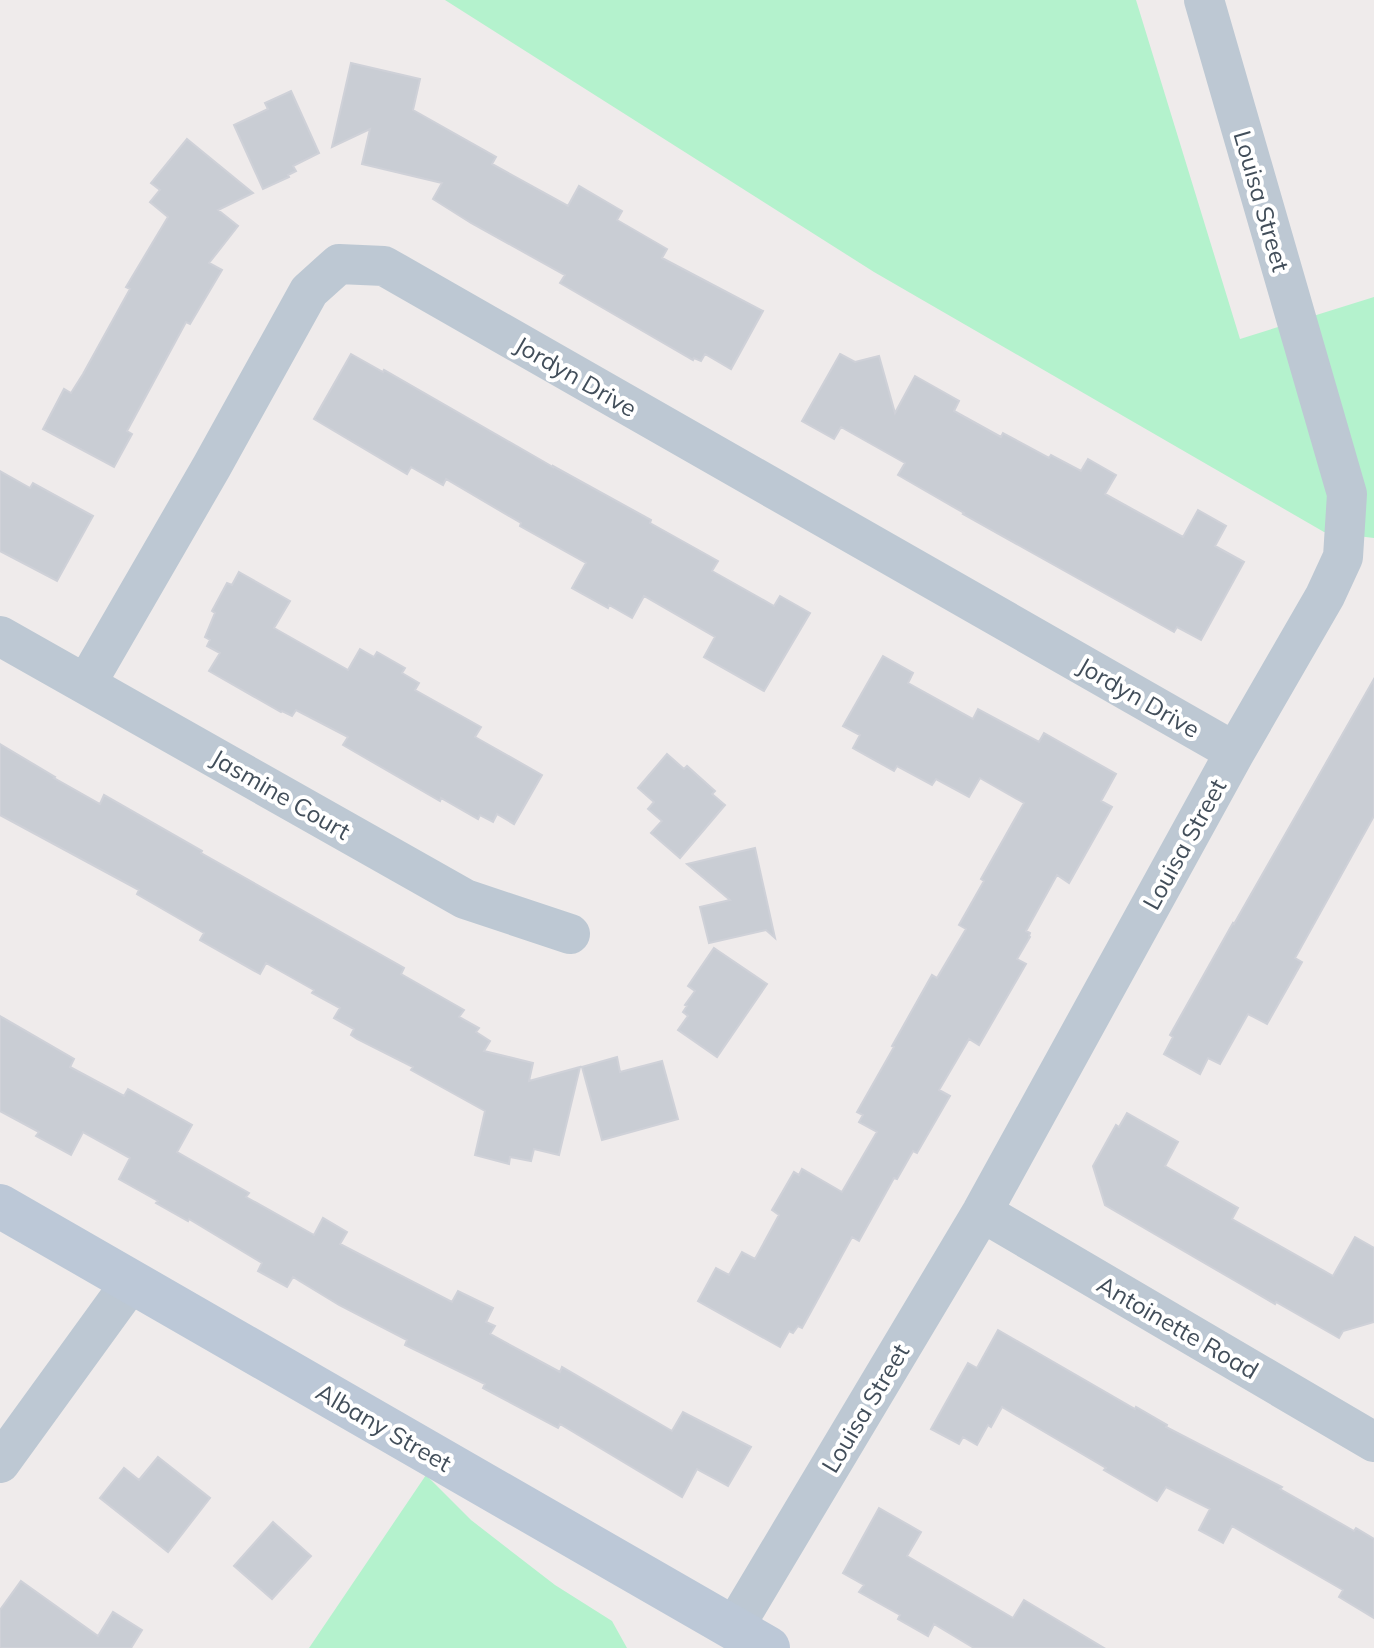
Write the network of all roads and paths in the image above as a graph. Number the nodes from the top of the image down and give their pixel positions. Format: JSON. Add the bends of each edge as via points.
{"nodes":[{"id":1,"x":1204,"y":0,"type":"edge"},
{"id":2,"x":0,"y":636,"type":"edge"},
{"id":3,"x":86,"y":684,"type":"junction"},
{"id":4,"x":1235,"y":752,"type":"junction"},
{"id":5,"x":570,"y":934,"type":"dead end"},
{"id":6,"x":0,"y":1206,"type":"edge"},
{"id":7,"x":982,"y":1212,"type":"junction"},
{"id":8,"x":132,"y":1281,"type":"junction"},
{"id":9,"x":1374,"y":1442,"type":"edge"},
{"id":10,"x":0,"y":1463,"type":"edge"},
{"id":11,"x":750,"y":1638,"type":"edge"}],
"edges":[{"from":1,"to":4,"type":"street","name":"Louisa Street","via":[[1347,494],[1343,557]]},
{"from":2,"to":3,"type":"street","name":"Jasmine Court"},
{"from":3,"to":4,"type":"street","name":"Jordyn Drive","via":[[309,291],[339,264],[384,266]]},
{"from":3,"to":5,"type":"street","name":"Jasmine Court","via":[[465,899]]},
{"from":4,"to":7,"type":"street","name":"Louisa Street"},
{"from":6,"to":8,"type":"street","name":"Albany Street"},
{"from":7,"to":9,"type":"street","name":"Antoinette Road"},
{"from":7,"to":11,"type":"street","name":"Louisa Street"},
{"from":8,"to":10,"type":"street"},
{"from":8,"to":11,"type":"street","name":"Albany Street"}]}
